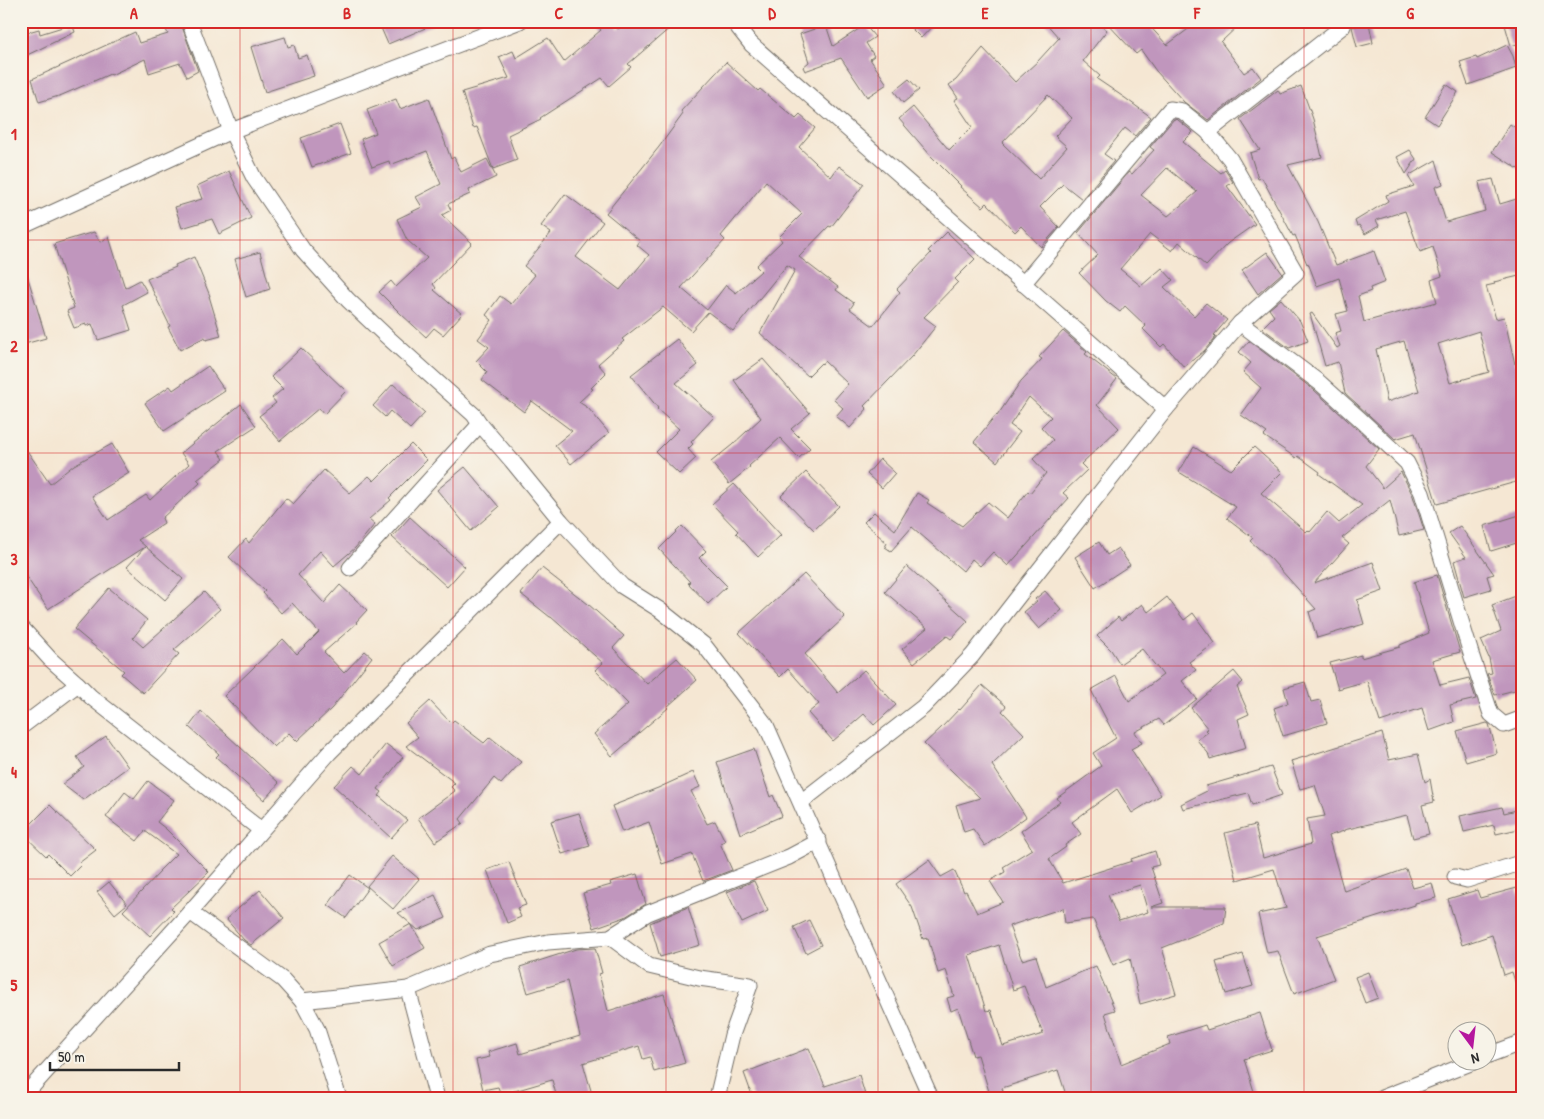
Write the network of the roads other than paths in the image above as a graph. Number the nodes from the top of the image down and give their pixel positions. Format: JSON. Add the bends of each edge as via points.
{"nodes":[{"id":1,"x":189,"y":21,"type":"edge"},
{"id":2,"x":520,"y":21,"type":"edge"},
{"id":3,"x":733,"y":21,"type":"edge"},
{"id":4,"x":1344,"y":21,"type":"edge"},
{"id":5,"x":231,"y":132,"type":"junction"},
{"id":6,"x":1208,"y":132,"type":"junction"},
{"id":7,"x":21,"y":227,"type":"edge"},
{"id":8,"x":1023,"y":284,"type":"junction"},
{"id":9,"x":1240,"y":323,"type":"junction"},
{"id":10,"x":1166,"y":409,"type":"junction"},
{"id":11,"x":480,"y":424,"type":"junction"},
{"id":12,"x":561,"y":521,"type":"junction"},
{"id":13,"x":350,"y":568,"type":"dead end"},
{"id":14,"x":21,"y":627,"type":"edge"},
{"id":15,"x":78,"y":684,"type":"junction"},
{"id":16,"x":1523,"y":718,"type":"edge"},
{"id":17,"x":21,"y":727,"type":"edge"},
{"id":18,"x":801,"y":802,"type":"junction"},
{"id":19,"x":262,"y":830,"type":"junction"},
{"id":20,"x":819,"y":841,"type":"junction"},
{"id":21,"x":1523,"y":862,"type":"edge"},
{"id":22,"x":1455,"y":877,"type":"dead end"},
{"id":23,"x":190,"y":912,"type":"junction"},
{"id":24,"x":610,"y":937,"type":"junction"},
{"id":25,"x":408,"y":989,"type":"junction"},
{"id":26,"x":302,"y":1001,"type":"junction"},
{"id":27,"x":1523,"y":1042,"type":"edge"},
{"id":28,"x":1496,"y":1052,"type":"edge"},
{"id":29,"x":1448,"y":1072,"type":"edge"},
{"id":30,"x":22,"y":1098,"type":"edge"},
{"id":31,"x":339,"y":1098,"type":"edge"},
{"id":32,"x":436,"y":1098,"type":"edge"},
{"id":33,"x":717,"y":1098,"type":"edge"},
{"id":34,"x":931,"y":1098,"type":"edge"},
{"id":35,"x":1382,"y":1098,"type":"edge"}],
"edges":[{"from":1,"to":5,"type":"street"},
{"from":2,"to":5,"type":"street"},
{"from":3,"to":8,"type":"street","via":[[751,44]]},
{"from":4,"to":6,"type":"street","via":[[1343,26]]},
{"from":5,"to":7,"type":"street"},
{"from":5,"to":11,"type":"street","via":[[254,178],[304,250],[348,300]]},
{"from":6,"to":8,"type":"street","via":[[1182,112],[1170,109]]},
{"from":6,"to":9,"type":"street","via":[[1230,159],[1296,273]]},
{"from":8,"to":10,"type":"street"},
{"from":9,"to":10,"type":"street"},
{"from":9,"to":16,"type":"street","via":[[1320,383],[1407,463],[1422,493],[1491,714],[1504,725]]},
{"from":10,"to":18,"type":"street","via":[[972,656],[922,707]]},
{"from":11,"to":12,"type":"street"},
{"from":11,"to":13,"type":"street"},
{"from":12,"to":18,"type":"street","via":[[622,586],[660,610],[704,645],[766,725]]},
{"from":12,"to":19,"type":"street","via":[[329,753]]},
{"from":14,"to":15,"type":"street"},
{"from":15,"to":17,"type":"street"},
{"from":15,"to":19,"type":"street"},
{"from":18,"to":20,"type":"street"},
{"from":19,"to":23,"type":"street"},
{"from":20,"to":24,"type":"street","via":[[789,857],[648,913]]},
{"from":20,"to":34,"type":"street"},
{"from":21,"to":22,"type":"street","via":[[1467,880]]},
{"from":23,"to":26,"type":"street","via":[[283,980]]},
{"from":23,"to":30,"type":"street"},
{"from":24,"to":25,"type":"street","via":[[548,942],[490,954]]},
{"from":24,"to":33,"type":"street","via":[[649,966],[699,978],[750,985],[732,1035]]},
{"from":25,"to":26,"type":"street"},
{"from":25,"to":32,"type":"street"},
{"from":26,"to":31,"type":"street","via":[[317,1029]]},
{"from":27,"to":28,"type":"street"},
{"from":29,"to":35,"type":"street"}]}
